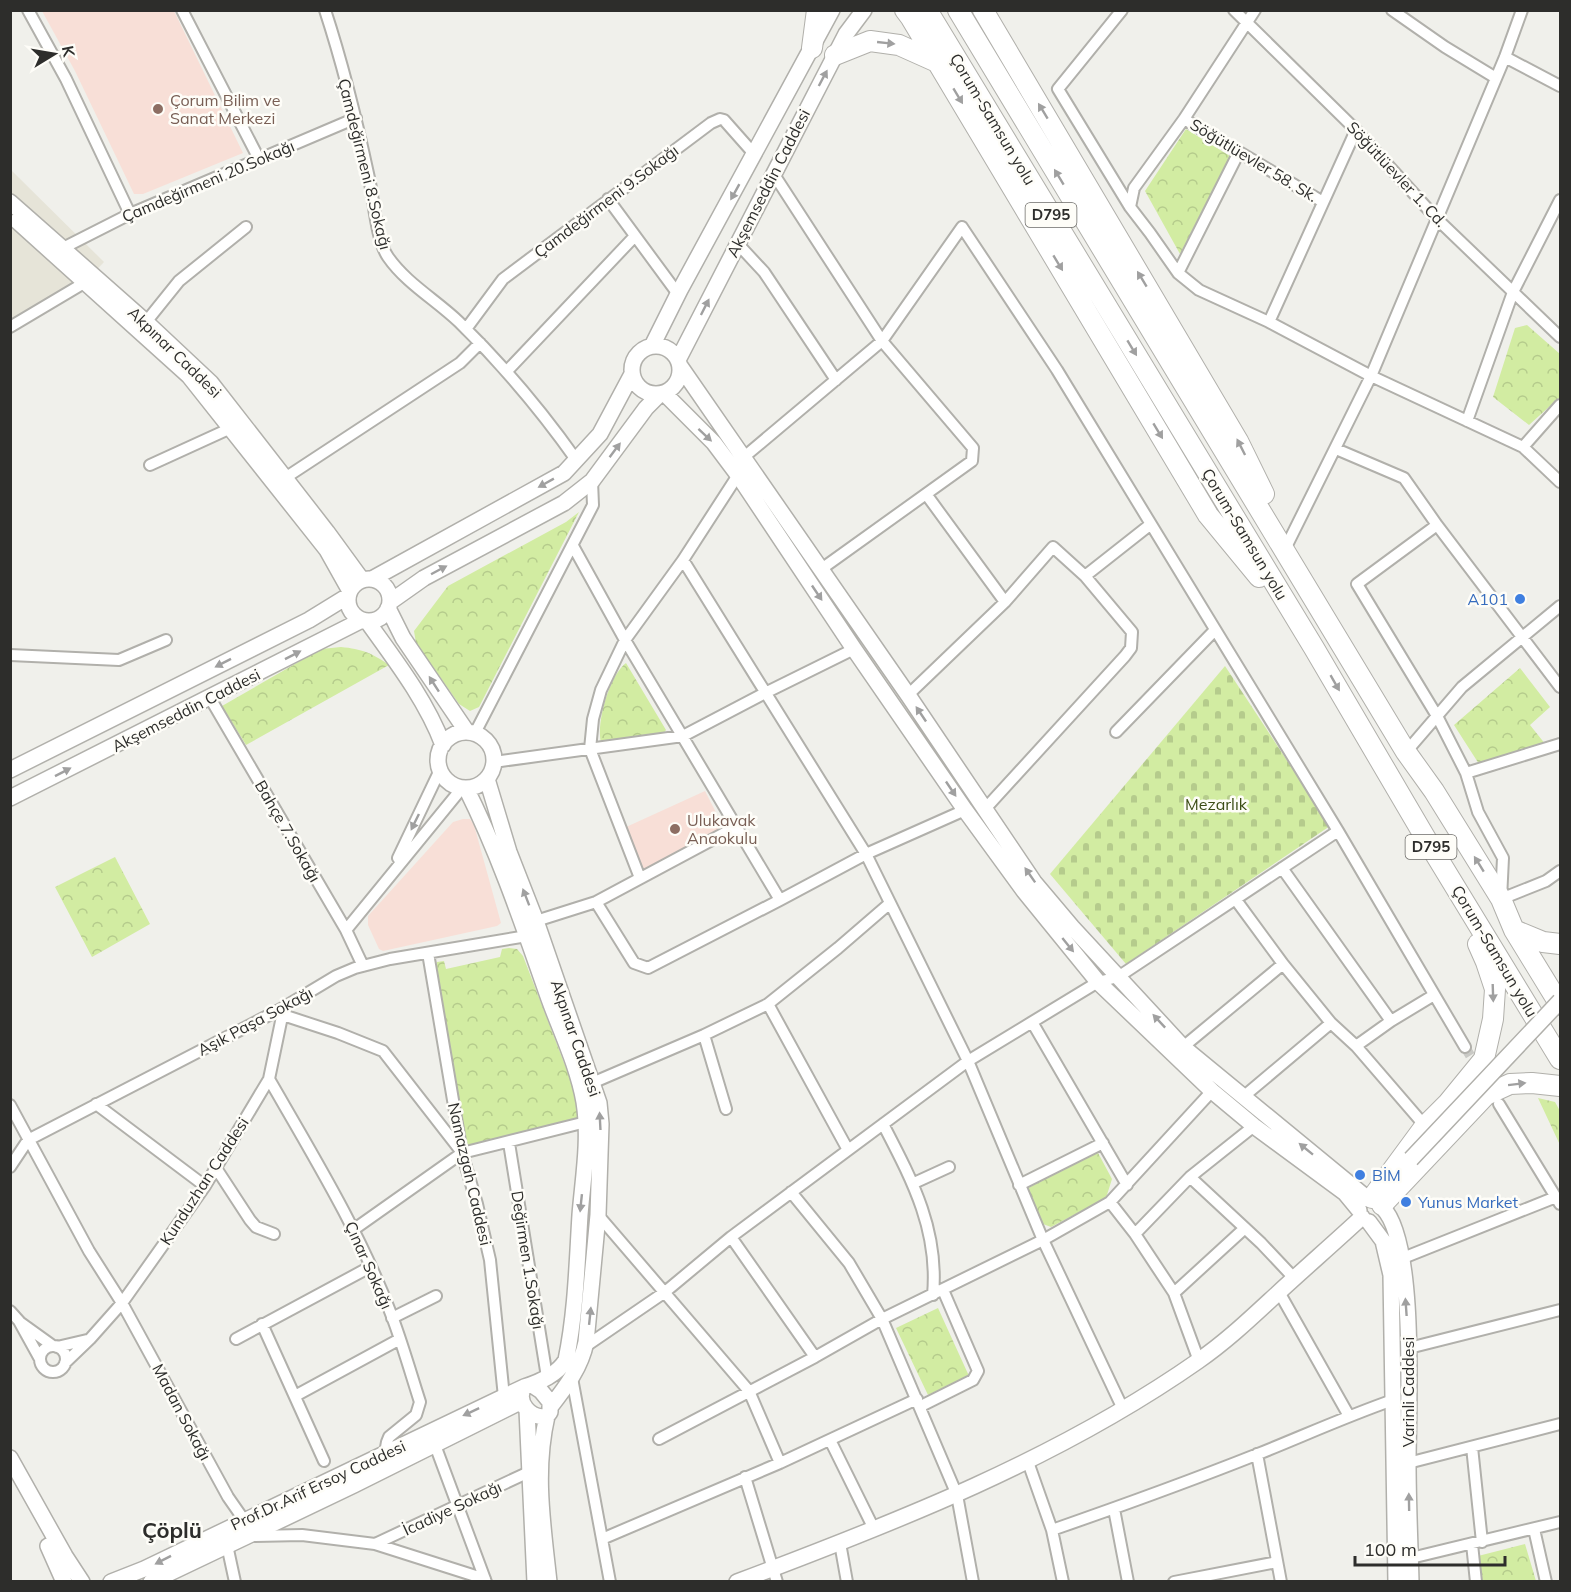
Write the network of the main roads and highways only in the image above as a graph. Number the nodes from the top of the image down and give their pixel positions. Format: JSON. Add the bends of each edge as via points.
{"nodes":[{"id":1,"x":817,"y":10,"type":"edge"},
{"id":2,"x":905,"y":10,"type":"edge"},
{"id":3,"x":927,"y":10,"type":"edge"},
{"id":4,"x":958,"y":10,"type":"edge"},
{"id":5,"x":983,"y":10,"type":"edge"},
{"id":6,"x":812,"y":48,"type":"road end"},
{"id":7,"x":835,"y":55,"type":"road end"},
{"id":8,"x":938,"y":62,"type":"junction"},
{"id":9,"x":1322,"y":612,"type":"junction"},
{"id":10,"x":1305,"y":633,"type":"junction"},
{"id":11,"x":1429,"y":844,"type":"junction"},
{"id":12,"x":1514,"y":930,"type":"junction"},
{"id":13,"x":1560,"y":944,"type":"edge"},
{"id":14,"x":1560,"y":1003,"type":"edge"},
{"id":15,"x":1560,"y":1059,"type":"edge"},
{"id":16,"x":1560,"y":1086,"type":"edge"}],
"edges":[{"from":1,"to":6,"type":"highway"},
{"from":2,"to":8,"type":"highway"},
{"from":3,"to":10,"type":"highway","name":"Çorum-Samsun yolu","number":"D795","one_way":true},
{"from":9,"to":4,"type":"highway","name":"Çorum-Samsun yolu","number":"D795","one_way":true},
{"from":9,"to":5,"type":"highway","one_way":true,"via":[[1238,441]]},
{"from":7,"to":8,"type":"highway","one_way":true,"via":[[870,41],[899,45]]},
{"from":8,"to":10,"type":"highway","one_way":true,"via":[[1208,515]]},
{"from":12,"to":9,"type":"highway","name":"Çorum-Samsun yolu","number":"D795","one_way":true,"via":[[1501,899]]},
{"from":10,"to":11,"type":"highway","name":"Çorum-Samsun yolu","number":"D795","one_way":true},
{"from":11,"to":15,"type":"highway","name":"Çorum-Samsun yolu","number":"D795"},
{"from":11,"to":16,"type":"highway","one_way":true,"via":[[1486,962],[1495,989],[1493,1019],[1484,1059],[1425,1126],[1372,1207],[1486,1095],[1510,1084]]},
{"from":12,"to":13,"type":"highway","via":[[1543,942]]},
{"from":12,"to":14,"type":"highway","name":"Çorum-Samsun yolu","number":"D795"}]}
